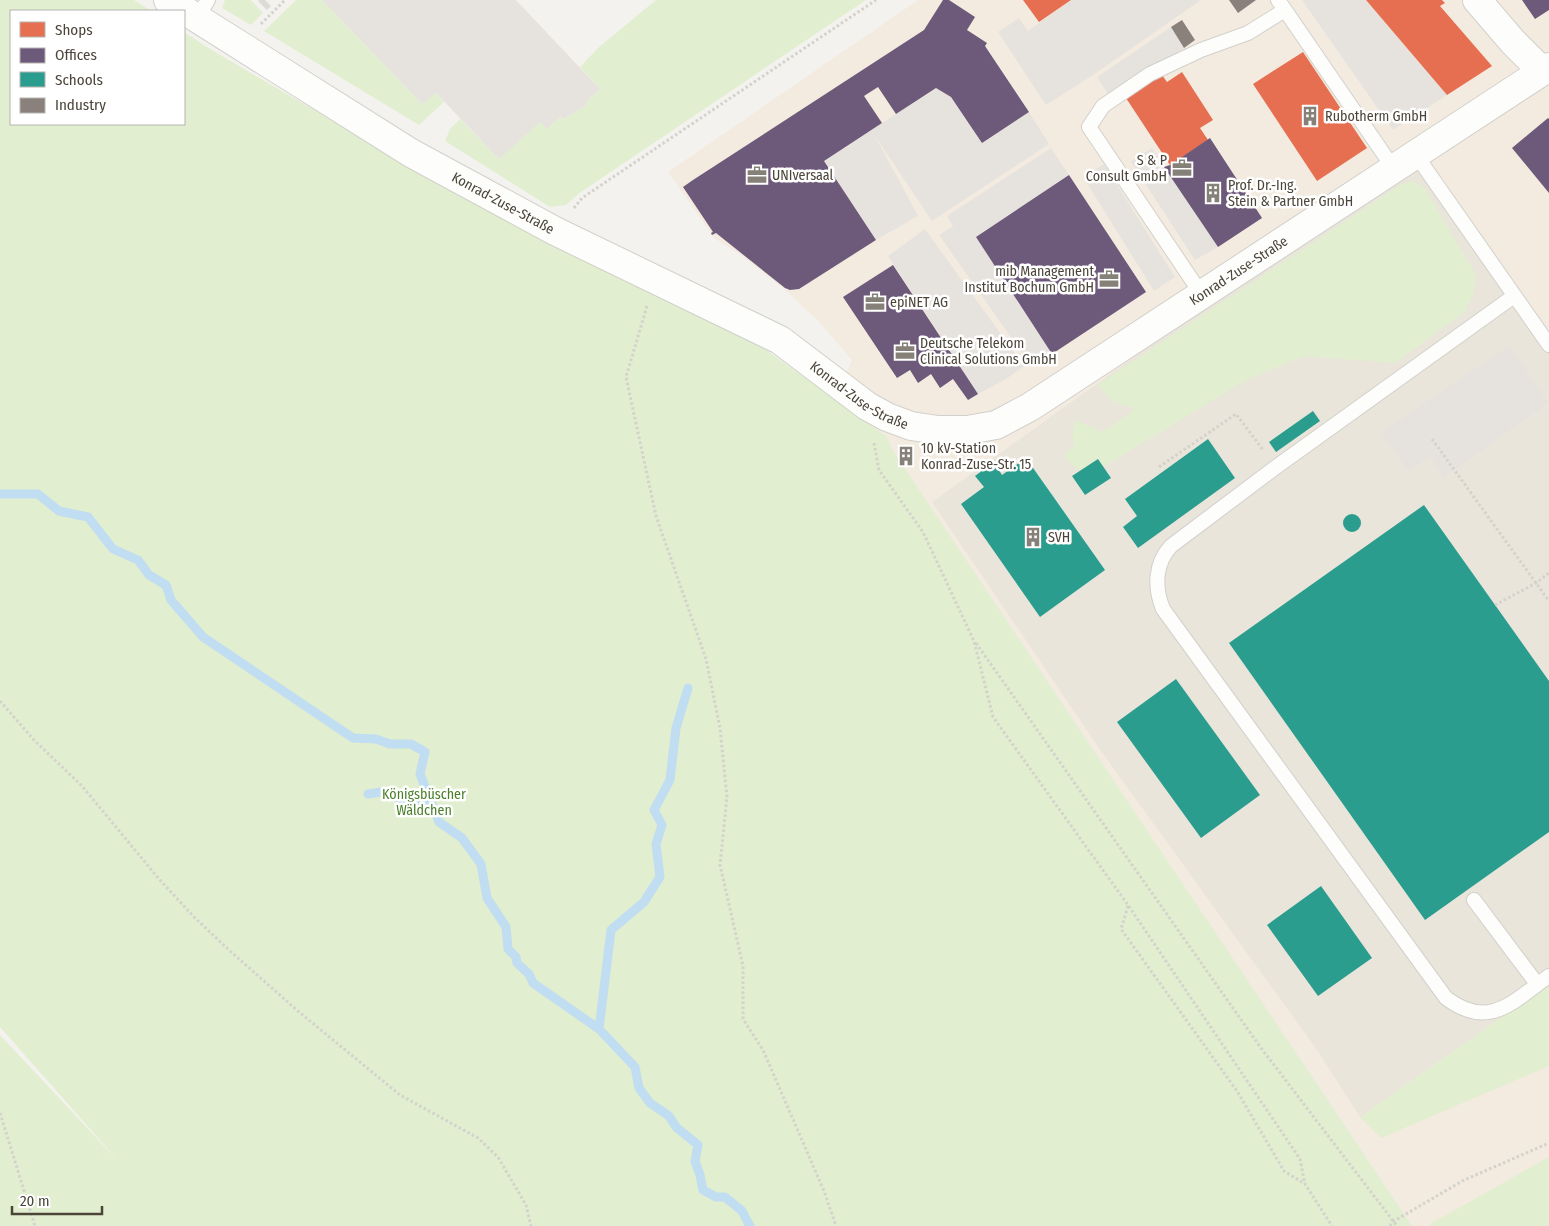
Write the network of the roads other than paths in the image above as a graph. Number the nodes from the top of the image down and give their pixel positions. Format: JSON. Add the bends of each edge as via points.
{"nodes":[{"id":1,"x":168,"y":0,"type":"edge"},
{"id":2,"x":1477,"y":0,"type":"edge"},
{"id":3,"x":1281,"y":5,"type":"edge"},
{"id":4,"x":203,"y":9,"type":"edge"},
{"id":5,"x":1547,"y":72,"type":"edge"},
{"id":6,"x":1405,"y":162,"type":"junction"},
{"id":7,"x":1202,"y":296,"type":"junction"},
{"id":8,"x":1514,"y":296,"type":"junction"},
{"id":9,"x":1549,"y":345,"type":"edge"},
{"id":10,"x":1474,"y":900,"type":"dead end"},
{"id":11,"x":1549,"y":976,"type":"edge"},
{"id":12,"x":1537,"y":984,"type":"junction"}],
"edges":[{"from":1,"to":4,"type":"street","name":"Konrad-Zuse-Straße"},
{"from":2,"to":5,"type":"street","name":"Konrad-Zuse-Straße","via":[[1513,42]]},
{"from":3,"to":6,"type":"lane"},
{"from":3,"to":7,"type":"lane","via":[[1248,33],[1150,74],[1104,106],[1089,127]]},
{"from":4,"to":7,"type":"street","name":"Konrad-Zuse-Straße","via":[[411,153],[555,231],[780,340],[867,406],[912,426],[967,430],[996,425],[1030,408]]},
{"from":5,"to":6,"type":"street","name":"Konrad-Zuse-Straße"},
{"from":6,"to":7,"type":"street","name":"Konrad-Zuse-Straße"},
{"from":6,"to":8,"type":"lane"},
{"from":8,"to":9,"type":"lane"},
{"from":8,"to":12,"type":"lane","via":[[1171,546],[1164,553],[1156,586],[1163,609],[1446,998],[1473,1012],[1492,1013]]},
{"from":10,"to":12,"type":"lane"},
{"from":11,"to":12,"type":"lane"}]}
